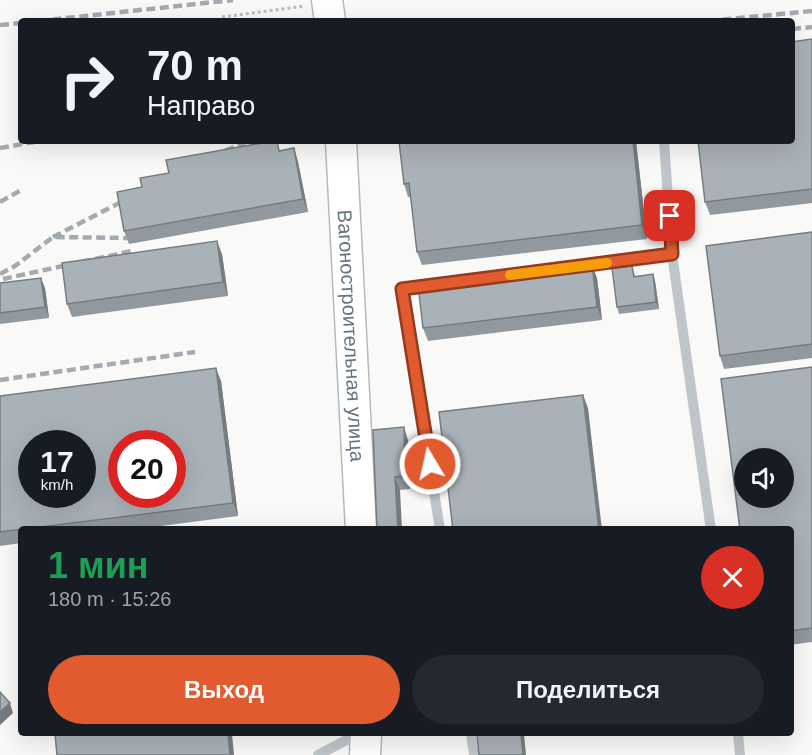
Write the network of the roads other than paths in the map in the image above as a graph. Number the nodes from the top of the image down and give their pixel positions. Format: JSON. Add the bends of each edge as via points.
{"nodes":[{"id":1,"x":341,"y":144,"type":"edge"},
{"id":2,"x":664,"y":144,"type":"edge"},
{"id":3,"x":672,"y":254,"type":"junction"},
{"id":4,"x":567,"y":268,"type":"edge"},
{"id":5,"x":437,"y":284,"type":"edge"},
{"id":6,"x":361,"y":526,"type":"edge"},
{"id":7,"x":439,"y":526,"type":"edge"},
{"id":8,"x":710,"y":526,"type":"edge"},
{"id":9,"x":354,"y":736,"type":"edge"},
{"id":10,"x":366,"y":736,"type":"edge"},
{"id":11,"x":471,"y":736,"type":"edge"},
{"id":12,"x":738,"y":736,"type":"edge"},
{"id":13,"x":318,"y":755,"type":"edge"},
{"id":14,"x":365,"y":755,"type":"edge"},
{"id":15,"x":474,"y":755,"type":"edge"},
{"id":16,"x":740,"y":755,"type":"edge"}],
"edges":[{"from":1,"to":6,"type":"main road","name":"Вагоностроительная улица"},
{"from":2,"to":3,"type":"lane"},
{"from":3,"to":4,"type":"lane"},
{"from":3,"to":8,"type":"lane"},
{"from":5,"to":7,"type":"lane","via":[[402,289]]},
{"from":9,"to":13,"type":"lane"},
{"from":10,"to":14,"type":"main road"},
{"from":11,"to":15,"type":"lane"},
{"from":12,"to":16,"type":"lane"}]}
